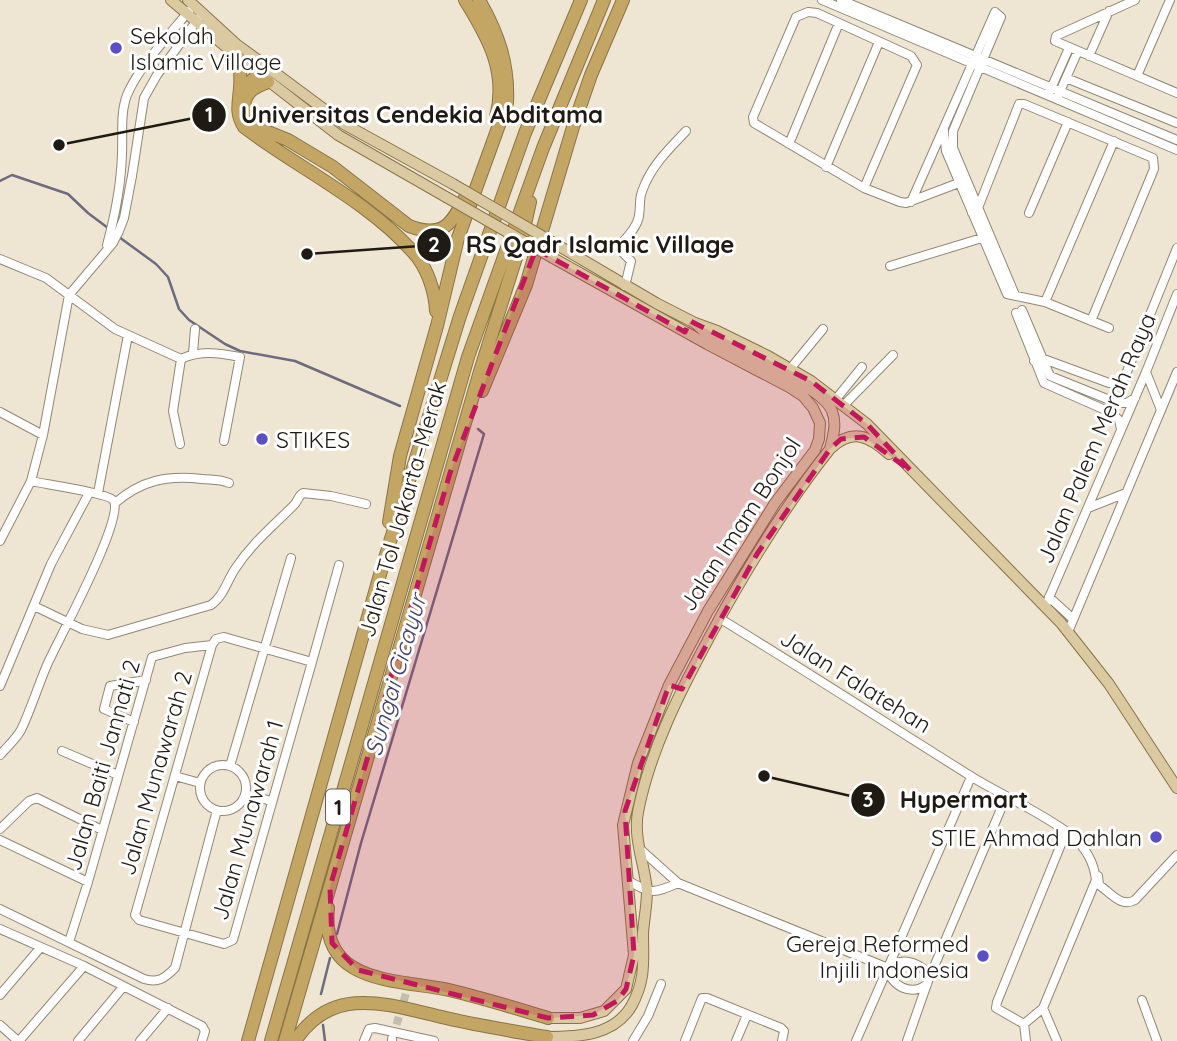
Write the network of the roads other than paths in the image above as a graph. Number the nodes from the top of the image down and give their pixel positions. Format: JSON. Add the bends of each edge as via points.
{"nodes":[{"id":1,"x":171,"y":0,"type":"edge"},
{"id":2,"x":465,"y":0,"type":"edge"},
{"id":3,"x":479,"y":0,"type":"edge"},
{"id":4,"x":581,"y":0,"type":"edge"},
{"id":5,"x":604,"y":0,"type":"edge"},
{"id":6,"x":623,"y":0,"type":"edge"},
{"id":7,"x":822,"y":0,"type":"edge"},
{"id":8,"x":841,"y":0,"type":"edge"},
{"id":9,"x":1135,"y":0,"type":"edge"},
{"id":10,"x":1170,"y":0,"type":"edge"},
{"id":11,"x":191,"y":2,"type":"edge"},
{"id":12,"x":1109,"y":11,"type":"junction"},
{"id":13,"x":203,"y":13,"type":"junction"},
{"id":14,"x":186,"y":15,"type":"junction"},
{"id":15,"x":195,"y":23,"type":"junction"},
{"id":16,"x":839,"y":23,"type":"junction"},
{"id":17,"x":879,"y":42,"type":"junction"},
{"id":18,"x":1069,"y":48,"type":"junction"},
{"id":19,"x":1078,"y":51,"type":"junction"},
{"id":20,"x":1090,"y":56,"type":"junction"},
{"id":21,"x":239,"y":58,"type":"junction"},
{"id":22,"x":977,"y":61,"type":"junction"},
{"id":23,"x":1137,"y":76,"type":"junction"},
{"id":24,"x":264,"y":78,"type":"junction"},
{"id":25,"x":1066,"y":78,"type":"junction"},
{"id":26,"x":240,"y":92,"type":"junction"},
{"id":27,"x":1177,"y":93,"type":"edge"},
{"id":28,"x":127,"y":94,"type":"junction"},
{"id":29,"x":1054,"y":94,"type":"junction"},
{"id":30,"x":144,"y":99,"type":"junction"},
{"id":31,"x":961,"y":100,"type":"junction"},
{"id":32,"x":1068,"y":122,"type":"junction"},
{"id":33,"x":1177,"y":123,"type":"edge"},
{"id":34,"x":944,"y":128,"type":"junction"},
{"id":35,"x":686,"y":131,"type":"dead end"},
{"id":36,"x":1150,"y":134,"type":"junction"},
{"id":37,"x":1177,"y":140,"type":"edge"},
{"id":38,"x":1114,"y":141,"type":"junction"},
{"id":39,"x":789,"y":144,"type":"junction"},
{"id":40,"x":543,"y":148,"type":"junction"},
{"id":41,"x":1177,"y":150,"type":"edge"},
{"id":42,"x":826,"y":167,"type":"junction"},
{"id":43,"x":963,"y":181,"type":"junction"},
{"id":44,"x":864,"y":188,"type":"junction"},
{"id":45,"x":911,"y":202,"type":"junction"},
{"id":46,"x":975,"y":210,"type":"junction"},
{"id":47,"x":1029,"y":213,"type":"dead end"},
{"id":48,"x":116,"y":229,"type":"junction"},
{"id":49,"x":982,"y":238,"type":"junction"},
{"id":50,"x":1177,"y":248,"type":"edge"},
{"id":51,"x":0,"y":259,"type":"edge"},
{"id":52,"x":997,"y":263,"type":"junction"},
{"id":53,"x":890,"y":266,"type":"dead end"},
{"id":54,"x":625,"y":286,"type":"junction"},
{"id":55,"x":1177,"y":294,"type":"edge"},
{"id":56,"x":69,"y":295,"type":"junction"},
{"id":57,"x":1045,"y":302,"type":"junction"},
{"id":58,"x":1175,"y":303,"type":"edge"},
{"id":59,"x":1019,"y":311,"type":"dead end"},
{"id":60,"x":1091,"y":321,"type":"junction"},
{"id":61,"x":693,"y":322,"type":"junction"},
{"id":62,"x":437,"y":326,"type":"junction"},
{"id":63,"x":1109,"y":328,"type":"dead end"},
{"id":64,"x":195,"y":329,"type":"dead end"},
{"id":65,"x":823,"y":329,"type":"dead end"},
{"id":66,"x":685,"y":332,"type":"junction"},
{"id":67,"x":128,"y":335,"type":"junction"},
{"id":68,"x":193,"y":353,"type":"junction"},
{"id":69,"x":893,"y":355,"type":"dead end"},
{"id":70,"x":181,"y":359,"type":"junction"},
{"id":71,"x":1038,"y":359,"type":"junction"},
{"id":72,"x":862,"y":367,"type":"dead end"},
{"id":73,"x":790,"y":369,"type":"junction"},
{"id":74,"x":1146,"y":372,"type":"junction"},
{"id":75,"x":1177,"y":372,"type":"edge"},
{"id":76,"x":1135,"y":398,"type":"junction"},
{"id":77,"x":840,"y":402,"type":"junction"},
{"id":78,"x":1161,"y":410,"type":"junction"},
{"id":79,"x":0,"y":412,"type":"edge"},
{"id":80,"x":1121,"y":429,"type":"junction"},
{"id":81,"x":43,"y":435,"type":"junction"},
{"id":82,"x":224,"y":440,"type":"dead end"},
{"id":83,"x":180,"y":444,"type":"dead end"},
{"id":84,"x":830,"y":449,"type":"junction"},
{"id":85,"x":911,"y":471,"type":"junction"},
{"id":86,"x":450,"y":473,"type":"junction"},
{"id":87,"x":31,"y":481,"type":"junction"},
{"id":88,"x":229,"y":483,"type":"dead end"},
{"id":89,"x":94,"y":493,"type":"junction"},
{"id":90,"x":1126,"y":493,"type":"junction"},
{"id":91,"x":113,"y":500,"type":"junction"},
{"id":92,"x":366,"y":504,"type":"dead end"},
{"id":93,"x":1088,"y":509,"type":"junction"},
{"id":94,"x":0,"y":541,"type":"edge"},
{"id":95,"x":291,"y":558,"type":"dead end"},
{"id":96,"x":339,"y":565,"type":"dead end"},
{"id":97,"x":381,"y":571,"type":"junction"},
{"id":98,"x":1047,"y":602,"type":"junction"},
{"id":99,"x":34,"y":606,"type":"junction"},
{"id":100,"x":719,"y":618,"type":"junction"},
{"id":101,"x":71,"y":619,"type":"junction"},
{"id":102,"x":1073,"y":619,"type":"junction"},
{"id":103,"x":1068,"y":632,"type":"junction"},
{"id":104,"x":212,"y":645,"type":"junction"},
{"id":105,"x":265,"y":649,"type":"junction"},
{"id":106,"x":312,"y":662,"type":"junction"},
{"id":107,"x":146,"y":680,"type":"junction"},
{"id":108,"x":669,"y":685,"type":"junction"},
{"id":109,"x":0,"y":686,"type":"edge"},
{"id":110,"x":682,"y":689,"type":"junction"},
{"id":111,"x":134,"y":722,"type":"junction"},
{"id":112,"x":62,"y":751,"type":"dead end"},
{"id":113,"x":0,"y":755,"type":"edge"},
{"id":114,"x":230,"y":766,"type":"junction"},
{"id":115,"x":118,"y":775,"type":"junction"},
{"id":116,"x":175,"y":776,"type":"junction"},
{"id":117,"x":971,"y":776,"type":"junction"},
{"id":118,"x":200,"y":783,"type":"junction"},
{"id":119,"x":1177,"y":788,"type":"edge"},
{"id":120,"x":245,"y":794,"type":"junction"},
{"id":121,"x":1006,"y":798,"type":"junction"},
{"id":122,"x":271,"y":801,"type":"junction"},
{"id":123,"x":217,"y":810,"type":"junction"},
{"id":124,"x":0,"y":829,"type":"edge"},
{"id":125,"x":102,"y":830,"type":"junction"},
{"id":126,"x":1065,"y":833,"type":"junction"},
{"id":127,"x":0,"y":840,"type":"edge"},
{"id":128,"x":638,"y":847,"type":"junction"},
{"id":129,"x":1177,"y":855,"type":"edge"},
{"id":130,"x":627,"y":880,"type":"junction"},
{"id":131,"x":88,"y":882,"type":"junction"},
{"id":132,"x":678,"y":883,"type":"junction"},
{"id":133,"x":330,"y":887,"type":"junction"},
{"id":134,"x":647,"y":892,"type":"junction"},
{"id":135,"x":0,"y":909,"type":"edge"},
{"id":136,"x":0,"y":929,"type":"edge"},
{"id":137,"x":184,"y":933,"type":"junction"},
{"id":138,"x":69,"y":942,"type":"junction"},
{"id":139,"x":41,"y":947,"type":"junction"},
{"id":140,"x":85,"y":966,"type":"junction"},
{"id":141,"x":888,"y":968,"type":"junction"},
{"id":142,"x":928,"y":981,"type":"junction"},
{"id":143,"x":661,"y":984,"type":"dead end"},
{"id":144,"x":123,"y":987,"type":"junction"},
{"id":145,"x":0,"y":995,"type":"edge"},
{"id":146,"x":1142,"y":1000,"type":"dead end"},
{"id":147,"x":1043,"y":1007,"type":"junction"},
{"id":148,"x":168,"y":1008,"type":"junction"},
{"id":149,"x":747,"y":1015,"type":"junction"},
{"id":150,"x":548,"y":1018,"type":"joint"},
{"id":151,"x":1024,"y":1024,"type":"junction"},
{"id":152,"x":0,"y":1025,"type":"edge"},
{"id":153,"x":547,"y":1037,"type":"joint"},
{"id":154,"x":415,"y":1039,"type":"edge"},
{"id":155,"x":19,"y":1041,"type":"edge"},
{"id":156,"x":78,"y":1041,"type":"edge"},
{"id":157,"x":140,"y":1041,"type":"edge"},
{"id":158,"x":202,"y":1041,"type":"edge"},
{"id":159,"x":248,"y":1041,"type":"edge"},
{"id":160,"x":271,"y":1041,"type":"edge"},
{"id":161,"x":285,"y":1041,"type":"edge"},
{"id":162,"x":296,"y":1041,"type":"edge"},
{"id":163,"x":364,"y":1041,"type":"edge"},
{"id":164,"x":434,"y":1041,"type":"edge"},
{"id":165,"x":633,"y":1041,"type":"edge"},
{"id":166,"x":685,"y":1041,"type":"edge"},
{"id":167,"x":736,"y":1041,"type":"edge"},
{"id":168,"x":782,"y":1041,"type":"edge"},
{"id":169,"x":856,"y":1041,"type":"edge"},
{"id":170,"x":907,"y":1041,"type":"edge"},
{"id":171,"x":1026,"y":1041,"type":"edge"},
{"id":172,"x":1058,"y":1041,"type":"edge"},
{"id":173,"x":1157,"y":1041,"type":"edge"}],
"edges":[{"from":1,"to":14,"type":"main road","name":"Jalan Imam Bonjol"},
{"from":2,"to":24,"type":"highway","via":[[492,51],[500,75],[499,95],[490,136],[470,188],[443,229],[409,226],[333,167],[253,123],[244,104],[246,95]]},
{"from":3,"to":62,"type":"highway","via":[[501,45],[509,81],[508,103],[458,238]]},
{"from":4,"to":97,"type":"highway","name":"Jalan Tol Jakarta–Merak","number":"1","via":[[526,133],[460,316]]},
{"from":5,"to":40,"type":"highway","name":"Jalan Tol Jakarta–Merak","number":"1"},
{"from":6,"to":86,"type":"highway","via":[[559,168],[526,285]]},
{"from":7,"to":22,"type":"street"},
{"from":8,"to":22,"type":"street"},
{"from":9,"to":12,"type":"street"},
{"from":10,"to":23,"type":"street"},
{"from":11,"to":13,"type":"main road"},
{"from":11,"to":14,"type":"street"},
{"from":12,"to":18,"type":"street","via":[[1056,36],[1056,43]]},
{"from":12,"to":20,"type":"street"},
{"from":13,"to":15,"type":"street"},
{"from":13,"to":54,"type":"main road","bridge":true,"via":[[236,44],[344,124]]},
{"from":14,"to":15,"type":"main road","name":"Jalan Imam Bonjol"},
{"from":14,"to":28,"type":"street"},
{"from":15,"to":21,"type":"main road","name":"Jalan Imam Bonjol"},
{"from":15,"to":30,"type":"street"},
{"from":16,"to":17,"type":"street"},
{"from":16,"to":39,"type":"street"},
{"from":16,"to":39,"type":"street","via":[[817,13],[796,17],[753,117],[754,124]]},
{"from":17,"to":42,"type":"street"},
{"from":17,"to":44,"type":"street","via":[[911,56],[917,65]]},
{"from":18,"to":19,"type":"street"},
{"from":18,"to":29,"type":"street"},
{"from":19,"to":20,"type":"street"},
{"from":19,"to":25,"type":"street"},
{"from":20,"to":23,"type":"street"},
{"from":21,"to":24,"type":"main road","name":"Jalan Imam Bonjol"},
{"from":21,"to":26,"type":"highway"},
{"from":22,"to":22,"type":"street","via":[[995,12],[1001,16]]},
{"from":22,"to":29,"type":"street"},
{"from":22,"to":31,"type":"street"},
{"from":23,"to":27,"type":"street"},
{"from":24,"to":26,"type":"highway"},
{"from":24,"to":66,"type":"main road","name":"Jalan Imam Bonjol","bridge":true,"via":[[338,135]]},
{"from":25,"to":29,"type":"street"},
{"from":25,"to":33,"type":"street"},
{"from":26,"to":62,"type":"highway","via":[[236,108],[244,127],[373,216],[415,253],[431,282]]},
{"from":28,"to":30,"type":"street"},
{"from":28,"to":48,"type":"street"},
{"from":29,"to":36,"type":"street"},
{"from":30,"to":48,"type":"street","via":[[132,176]]},
{"from":31,"to":34,"type":"street"},
{"from":31,"to":43,"type":"street","via":[[951,139]]},
{"from":32,"to":38,"type":"street"},
{"from":32,"to":46,"type":"street","via":[[1019,104]]},
{"from":32,"to":47,"type":"street"},
{"from":34,"to":43,"type":"street","via":[[947,151]]},
{"from":34,"to":45,"type":"street"},
{"from":35,"to":54,"type":"street","via":[[652,170],[638,201],[636,224],[621,244],[631,261]]},
{"from":36,"to":37,"type":"street"},
{"from":36,"to":41,"type":"street"},
{"from":38,"to":57,"type":"street"},
{"from":38,"to":60,"type":"street","via":[[1153,158],[1155,165]]},
{"from":39,"to":42,"type":"street"},
{"from":40,"to":86,"type":"highway","via":[[521,242]]},
{"from":40,"to":160,"type":"highway","name":"Jalan Tol Jakarta–Merak","number":"1","via":[[468,358]]},
{"from":42,"to":44,"type":"street"},
{"from":43,"to":45,"type":"street"},
{"from":43,"to":46,"type":"street"},
{"from":44,"to":45,"type":"street"},
{"from":46,"to":49,"type":"street"},
{"from":46,"to":52,"type":"street"},
{"from":48,"to":56,"type":"street"},
{"from":49,"to":52,"type":"street"},
{"from":49,"to":53,"type":"street"},
{"from":50,"to":71,"type":"street","via":[[1119,384]]},
{"from":51,"to":56,"type":"street","via":[[46,278]]},
{"from":52,"to":57,"type":"street","via":[[1011,294]]},
{"from":54,"to":61,"type":"main road"},
{"from":55,"to":58,"type":"street","name":"Jalan Palem Merah Raya"},
{"from":56,"to":67,"type":"street"},
{"from":56,"to":81,"type":"street"},
{"from":57,"to":60,"type":"street"},
{"from":58,"to":74,"type":"street","name":"Jalan Palem Merah Raya"},
{"from":59,"to":71,"type":"street"},
{"from":60,"to":63,"type":"street"},
{"from":61,"to":66,"type":"main road"},
{"from":61,"to":73,"type":"main road"},
{"from":61,"to":84,"type":"main road","via":[[829,405],[835,429]]},
{"from":62,"to":97,"type":"highway","via":[[400,456]]},
{"from":64,"to":68,"type":"street"},
{"from":65,"to":73,"type":"street"},
{"from":66,"to":108,"type":"main road","name":"Jalan Imam Bonjol","via":[[803,396],[820,422],[815,450],[775,503],[708,611]]},
{"from":67,"to":70,"type":"street"},
{"from":67,"to":89,"type":"street"},
{"from":68,"to":70,"type":"street"},
{"from":68,"to":82,"type":"street","via":[[240,357]]},
{"from":69,"to":77,"type":"street"},
{"from":70,"to":83,"type":"street","via":[[173,411]]},
{"from":71,"to":76,"type":"street","via":[[1056,379],[1117,403]]},
{"from":71,"to":80,"type":"street","via":[[1044,383],[1112,414]]},
{"from":72,"to":77,"type":"street"},
{"from":73,"to":77,"type":"main road"},
{"from":74,"to":76,"type":"street","name":"Jalan Palem Merah Raya"},
{"from":74,"to":78,"type":"street"},
{"from":75,"to":78,"type":"street"},
{"from":76,"to":80,"type":"street","name":"Jalan Palem Merah Raya"},
{"from":77,"to":85,"type":"main road","via":[[885,440]]},
{"from":78,"to":90,"type":"street"},
{"from":79,"to":81,"type":"street"},
{"from":80,"to":93,"type":"street","name":"Jalan Palem Merah Raya"},
{"from":81,"to":87,"type":"street"},
{"from":84,"to":85,"type":"main road","via":[[841,439],[864,437]]},
{"from":84,"to":100,"type":"main road","name":"Jalan Imam Bonjol"},
{"from":85,"to":98,"type":"main road"},
{"from":86,"to":133,"type":"highway"},
{"from":87,"to":89,"type":"street"},
{"from":87,"to":94,"type":"street"},
{"from":88,"to":91,"type":"street","via":[[161,478]]},
{"from":89,"to":91,"type":"street"},
{"from":89,"to":99,"type":"street","via":[[51,564]]},
{"from":90,"to":93,"type":"street"},
{"from":90,"to":102,"type":"street"},
{"from":91,"to":101,"type":"street","via":[[114,514]]},
{"from":92,"to":101,"type":"street","via":[[300,494],[257,538],[211,605],[108,635],[82,629]]},
{"from":93,"to":98,"type":"street","name":"Jalan Palem Merah Raya"},
{"from":95,"to":105,"type":"street"},
{"from":96,"to":106,"type":"street","name":"Jalan Munawarah 1"},
{"from":97,"to":159,"type":"highway","name":"Jalan Tol Jakarta–Merak","number":"1"},
{"from":98,"to":102,"type":"street","name":"Jalan Palem Merah Raya"},
{"from":98,"to":103,"type":"main road"},
{"from":99,"to":101,"type":"street"},
{"from":99,"to":109,"type":"street"},
{"from":100,"to":110,"type":"main road","name":"Jalan Imam Bonjol"},
{"from":100,"to":117,"type":"street","name":"Jalan Falatehan"},
{"from":101,"to":113,"type":"street","via":[[20,733]]},
{"from":102,"to":103,"type":"street"},
{"from":103,"to":119,"type":"main road","via":[[1109,684]]},
{"from":104,"to":105,"type":"street","name":"Jalan Munawarah 2","via":[[224,637]]},
{"from":104,"to":107,"type":"street","name":"Jalan Baiti Jannati 2","via":[[152,657]]},
{"from":104,"to":116,"type":"street","name":"Jalan Munawarah 2"},
{"from":105,"to":106,"type":"street"},
{"from":105,"to":114,"type":"street"},
{"from":106,"to":122,"type":"street","name":"Jalan Munawarah 1"},
{"from":107,"to":111,"type":"street","name":"Jalan Baiti Jannati 2"},
{"from":107,"to":111,"type":"street","via":[[107,689],[104,709]]},
{"from":108,"to":110,"type":"main road"},
{"from":108,"to":130,"type":"main road","name":"Jalan Imam Bonjol","via":[[638,763],[625,811]]},
{"from":110,"to":128,"type":"main road","name":"Jalan Imam Bonjol","via":[[654,755],[638,815]]},
{"from":111,"to":115,"type":"street","name":"Jalan Baiti Jannati 2"},
{"from":112,"to":115,"type":"street"},
{"from":114,"to":118,"type":"street","via":[[211,767]]},
{"from":114,"to":120,"type":"street","via":[[243,777]]},
{"from":115,"to":125,"type":"street","name":"Jalan Baiti Jannati 2"},
{"from":116,"to":118,"type":"street"},
{"from":116,"to":137,"type":"street","name":"Jalan Munawarah 2","via":[[135,915]]},
{"from":117,"to":121,"type":"street","name":"Jalan Falatehan"},
{"from":117,"to":141,"type":"street"},
{"from":118,"to":123,"type":"street","via":[[203,800]]},
{"from":120,"to":122,"type":"street"},
{"from":120,"to":123,"type":"street","via":[[238,806]]},
{"from":121,"to":126,"type":"street","name":"Jalan Falatehan"},
{"from":121,"to":142,"type":"street"},
{"from":122,"to":137,"type":"street","name":"Jalan Munawarah 1","via":[[233,940],[224,943]]},
{"from":123,"to":137,"type":"street"},
{"from":124,"to":125,"type":"street","via":[[37,798]]},
{"from":125,"to":131,"type":"street","name":"Jalan Baiti Jannati 2"},
{"from":126,"to":129,"type":"street","via":[[1093,855],[1099,885],[1122,903],[1135,900]]},
{"from":126,"to":147,"type":"street","via":[[1090,855],[1096,880]]},
{"from":126,"to":151,"type":"street","via":[[997,1002],[996,1008]]},
{"from":127,"to":131,"type":"street"},
{"from":128,"to":132,"type":"street"},
{"from":128,"to":134,"type":"main road","name":"Jalan Imam Bonjol"},
{"from":130,"to":134,"type":"street"},
{"from":130,"to":150,"type":"main road","name":"Jalan Imam Bonjol","via":[[634,955],[626,989],[604,1011],[580,1018]]},
{"from":131,"to":138,"type":"street","name":"Jalan Baiti Jannati 2"},
{"from":132,"to":134,"type":"street"},
{"from":132,"to":141,"type":"street"},
{"from":133,"to":150,"type":"highway","via":[[327,920],[332,943],[341,958],[358,970],[384,981],[435,987]]},
{"from":133,"to":161,"type":"highway"},
{"from":134,"to":153,"type":"main road","name":"Jalan Imam Bonjol","via":[[644,971],[631,1008],[620,1020],[592,1034]]},
{"from":135,"to":138,"type":"street"},
{"from":136,"to":139,"type":"street"},
{"from":137,"to":138,"type":"street","via":[[175,968],[155,982]]},
{"from":139,"to":140,"type":"street"},
{"from":139,"to":145,"type":"street"},
{"from":140,"to":144,"type":"street"},
{"from":140,"to":155,"type":"street"},
{"from":141,"to":142,"type":"street","via":[[898,961],[915,963],[928,973]]},
{"from":141,"to":142,"type":"street","via":[[892,980],[911,990]]},
{"from":141,"to":169,"type":"street"},
{"from":142,"to":170,"type":"street"},
{"from":143,"to":165,"type":"street"},
{"from":144,"to":148,"type":"street"},
{"from":144,"to":156,"type":"street"},
{"from":146,"to":173,"type":"street"},
{"from":147,"to":151,"type":"street"},
{"from":147,"to":172,"type":"street"},
{"from":148,"to":157,"type":"street"},
{"from":148,"to":158,"type":"street","via":[[204,1028]]},
{"from":149,"to":166,"type":"street","via":[[702,999]]},
{"from":149,"to":167,"type":"street"},
{"from":149,"to":168,"type":"street","via":[[781,1028]]},
{"from":151,"to":171,"type":"street"},
{"from":152,"to":155,"type":"street"},
{"from":153,"to":162,"type":"highway","via":[[363,1002],[334,1007],[316,1017]]},
{"from":154,"to":163,"type":"street","via":[[376,1028],[369,1029]]},
{"from":154,"to":164,"type":"street"}]}
